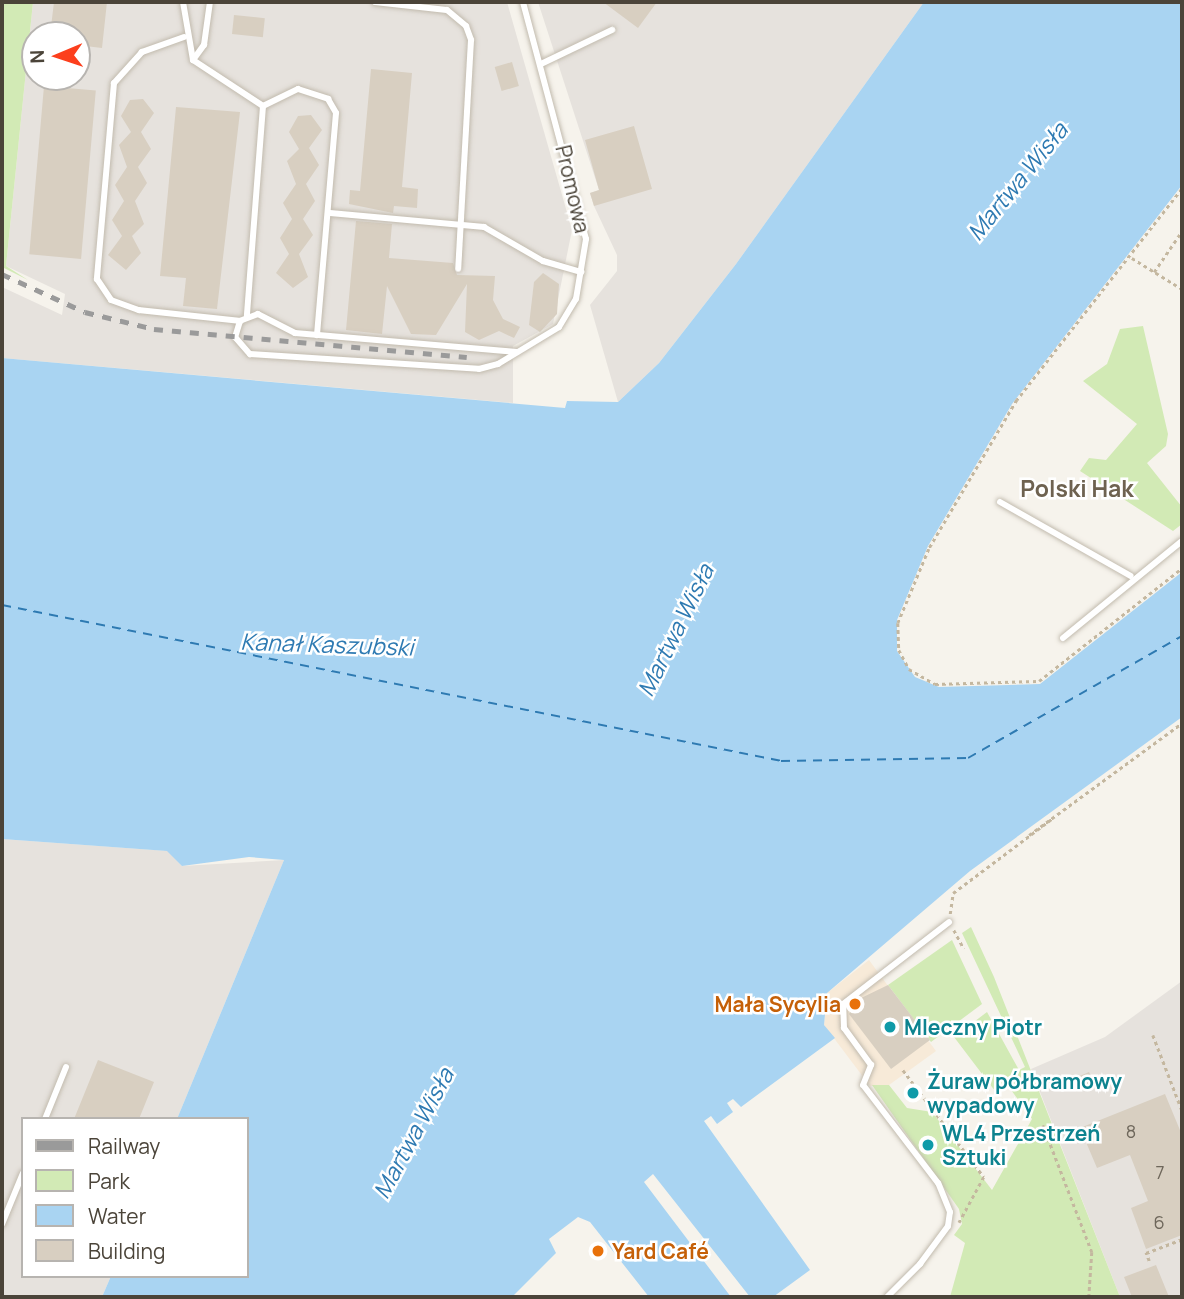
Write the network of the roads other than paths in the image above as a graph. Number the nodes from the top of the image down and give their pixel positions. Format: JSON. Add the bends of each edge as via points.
{"nodes":[{"id":1,"x":183,"y":2,"type":"edge"},
{"id":2,"x":210,"y":2,"type":"edge"},
{"id":3,"x":375,"y":2,"type":"edge"},
{"id":4,"x":523,"y":2,"type":"edge"},
{"id":5,"x":432,"y":5,"type":"edge"},
{"id":6,"x":612,"y":30,"type":"dead end"},
{"id":7,"x":184,"y":37,"type":"junction"},
{"id":8,"x":193,"y":60,"type":"junction"},
{"id":9,"x":541,"y":64,"type":"junction"},
{"id":10,"x":262,"y":106,"type":"junction"},
{"id":11,"x":330,"y":213,"type":"junction"},
{"id":12,"x":461,"y":226,"type":"junction"},
{"id":13,"x":458,"y":269,"type":"dead end"},
{"id":14,"x":582,"y":272,"type":"junction"},
{"id":15,"x":247,"y":315,"type":"junction"},
{"id":16,"x":240,"y":321,"type":"junction"},
{"id":17,"x":317,"y":335,"type":"junction"},
{"id":18,"x":517,"y":352,"type":"junction"},
{"id":19,"x":1000,"y":502,"type":"dead end"},
{"id":20,"x":1182,"y":541,"type":"edge"},
{"id":21,"x":1131,"y":576,"type":"junction"},
{"id":22,"x":1063,"y":638,"type":"dead end"},
{"id":23,"x":950,"y":922,"type":"road end"},
{"id":24,"x":66,"y":1067,"type":"dead end"},
{"id":25,"x":46,"y":1117,"type":"edge"},
{"id":26,"x":21,"y":1178,"type":"edge"},
{"id":27,"x":2,"y":1224,"type":"edge"},
{"id":28,"x":887,"y":1297,"type":"edge"}],
"edges":[{"from":1,"to":7,"type":"lane"},
{"from":2,"to":8,"type":"lane","via":[[204,45]]},
{"from":3,"to":5,"type":"lane"},
{"from":4,"to":9,"type":"lane","name":"Promowa"},
{"from":5,"to":12,"type":"lane","via":[[458,16],[471,40]]},
{"from":6,"to":9,"type":"lane"},
{"from":7,"to":8,"type":"lane"},
{"from":7,"to":16,"type":"lane","via":[[142,52],[114,83],[97,279],[111,300],[139,310]]},
{"from":8,"to":10,"type":"lane"},
{"from":9,"to":14,"type":"lane","name":"Promowa","via":[[583,222]]},
{"from":10,"to":11,"type":"lane","via":[[298,89],[328,99],[338,135]]},
{"from":10,"to":15,"type":"lane"},
{"from":11,"to":12,"type":"lane"},
{"from":11,"to":17,"type":"lane"},
{"from":12,"to":13,"type":"lane"},
{"from":12,"to":14,"type":"lane","via":[[498,231],[543,261]]},
{"from":14,"to":18,"type":"lane","name":"Promowa","via":[[568,316],[548,336]]},
{"from":15,"to":16,"type":"lane"},
{"from":15,"to":17,"type":"lane"},
{"from":16,"to":18,"type":"lane","name":"Promowa","via":[[235,343],[250,354],[462,369],[498,364]]},
{"from":17,"to":18,"type":"lane"},
{"from":19,"to":21,"type":"lane"},
{"from":20,"to":21,"type":"lane"},
{"from":21,"to":22,"type":"lane"},
{"from":23,"to":28,"type":"lane","via":[[843,1004],[844,1028],[871,1065],[863,1085],[938,1183],[950,1212],[948,1226]]},
{"from":24,"to":25,"type":"lane"},
{"from":26,"to":27,"type":"lane"}]}
